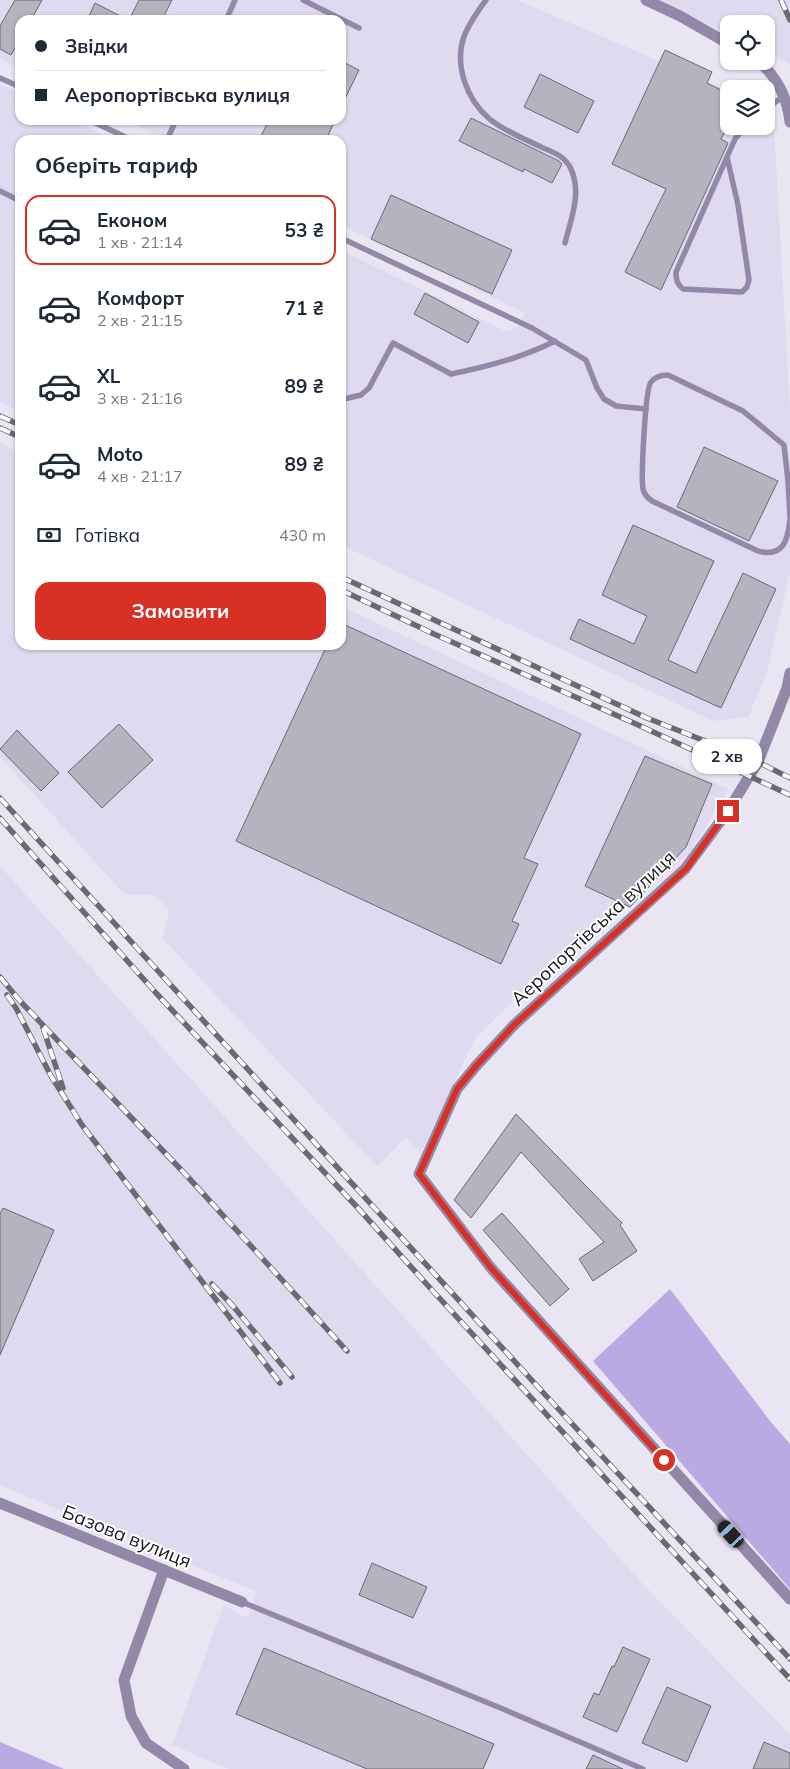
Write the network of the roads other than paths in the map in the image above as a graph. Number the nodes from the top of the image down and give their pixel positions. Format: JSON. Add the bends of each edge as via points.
{"nodes":[{"id":1,"x":235,"y":0,"type":"edge"},
{"id":2,"x":303,"y":0,"type":"edge"},
{"id":3,"x":486,"y":0,"type":"edge"},
{"id":4,"x":646,"y":0,"type":"edge"},
{"id":5,"x":228,"y":15,"type":"edge"},
{"id":6,"x":333,"y":15,"type":"edge"},
{"id":7,"x":346,"y":22,"type":"edge"},
{"id":8,"x":359,"y":28,"type":"dead end"},
{"id":9,"x":720,"y":39,"type":"edge"},
{"id":10,"x":766,"y":70,"type":"edge"},
{"id":11,"x":0,"y":78,"type":"edge"},
{"id":12,"x":15,"y":85,"type":"edge"},
{"id":13,"x":784,"y":96,"type":"junction"},
{"id":14,"x":775,"y":102,"type":"edge"},
{"id":15,"x":790,"y":122,"type":"edge"},
{"id":16,"x":100,"y":125,"type":"edge"},
{"id":17,"x":121,"y":135,"type":"edge"},
{"id":18,"x":739,"y":135,"type":"edge"},
{"id":19,"x":728,"y":157,"type":"junction"},
{"id":20,"x":0,"y":191,"type":"edge"},
{"id":21,"x":15,"y":198,"type":"edge"},
{"id":22,"x":346,"y":240,"type":"edge"},
{"id":23,"x":565,"y":243,"type":"dead end"},
{"id":24,"x":555,"y":341,"type":"junction"},
{"id":25,"x":346,"y":399,"type":"edge"},
{"id":26,"x":646,"y":409,"type":"junction"},
{"id":27,"x":790,"y":518,"type":"edge"},
{"id":28,"x":790,"y":673,"type":"edge"},
{"id":29,"x":0,"y":1503,"type":"edge"},
{"id":30,"x":164,"y":1570,"type":"junction"},
{"id":31,"x":790,"y":1599,"type":"edge"},
{"id":32,"x":242,"y":1602,"type":"joint"},
{"id":33,"x":184,"y":1769,"type":"edge"},
{"id":34,"x":643,"y":1769,"type":"edge"}],
"edges":[{"from":1,"to":5,"type":"lane"},
{"from":2,"to":6,"type":"lane"},
{"from":3,"to":23,"type":"lane","via":[[462,40],[461,68],[468,94],[489,119],[567,163],[576,185],[576,197]]},
{"from":4,"to":9,"type":"street"},
{"from":7,"to":8,"type":"lane"},
{"from":10,"to":13,"type":"street"},
{"from":11,"to":12,"type":"lane"},
{"from":13,"to":14,"type":"lane"},
{"from":13,"to":15,"type":"street"},
{"from":16,"to":17,"type":"lane"},
{"from":18,"to":19,"type":"lane"},
{"from":19,"to":19,"type":"lane","via":[[676,272],[678,285],[683,289],[742,292],[747,287],[738,205]]},
{"from":20,"to":21,"type":"lane"},
{"from":22,"to":24,"type":"lane"},
{"from":24,"to":25,"type":"lane","via":[[511,360],[452,374],[393,343],[369,388],[361,395]]},
{"from":24,"to":26,"type":"lane","via":[[586,360],[604,398],[616,406]]},
{"from":26,"to":27,"type":"lane","via":[[650,382],[662,375],[743,411],[784,445]]},
{"from":26,"to":27,"type":"lane","via":[[643,492],[652,501],[766,554],[775,553],[786,541]]},
{"from":28,"to":31,"type":"street","name":"Аеропортівська вулиця","via":[[758,762],[686,869],[514,1025],[476,1066],[457,1089],[419,1174],[491,1268]]},
{"from":29,"to":30,"type":"street","name":"Базова вулиця"},
{"from":30,"to":32,"type":"street","name":"Базова вулиця"},
{"from":30,"to":33,"type":"street","via":[[124,1680],[131,1716],[146,1743]]},
{"from":32,"to":34,"type":"lane"}]}
